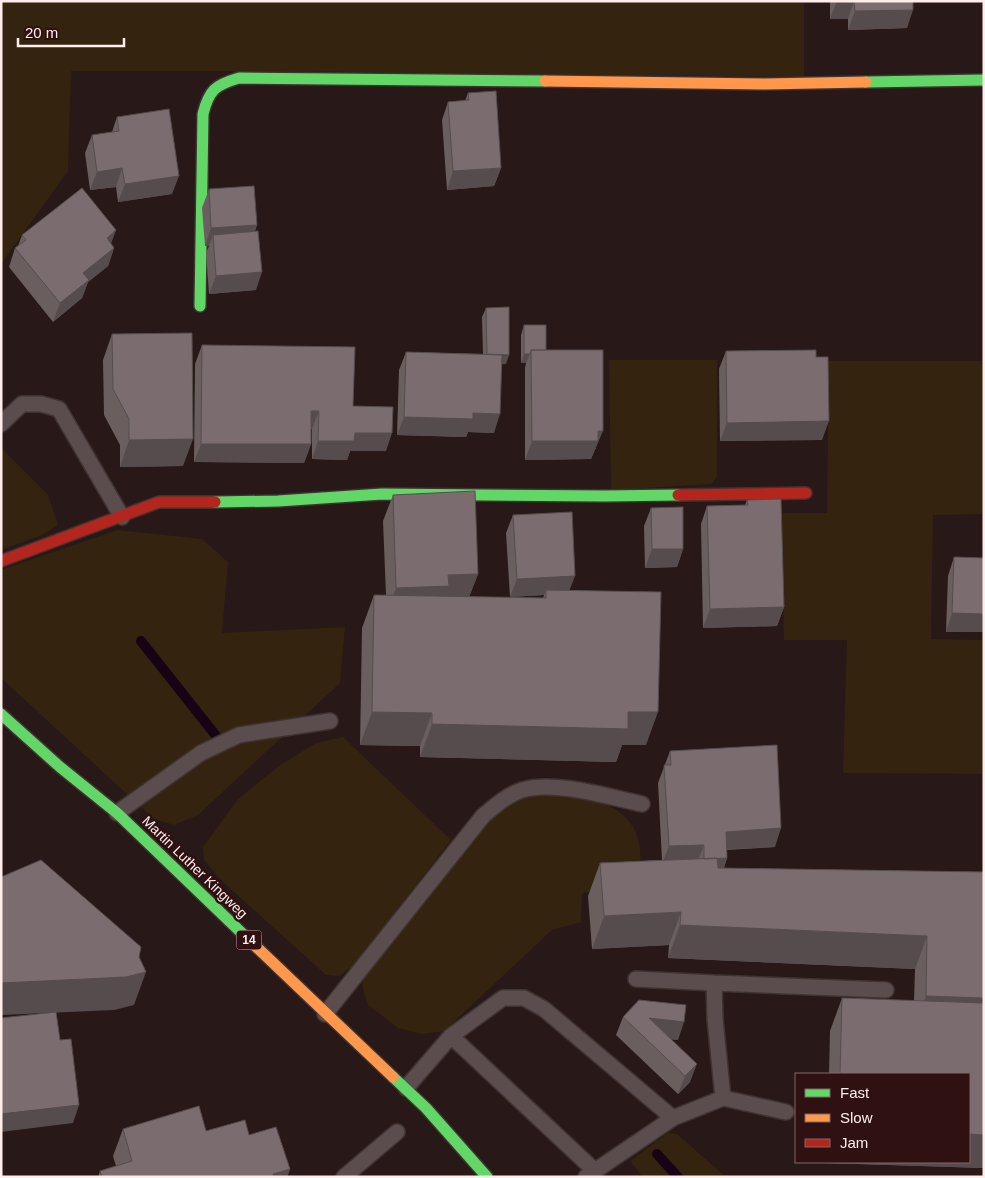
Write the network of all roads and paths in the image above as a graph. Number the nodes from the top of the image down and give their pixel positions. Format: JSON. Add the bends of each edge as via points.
{"nodes":[{"id":1,"x":984,"y":80,"type":"edge"},
{"id":2,"x":200,"y":306,"type":"dead end"},
{"id":3,"x":1,"y":424,"type":"edge"},
{"id":4,"x":806,"y":493,"type":"dead end"},
{"id":5,"x":122,"y":517,"type":"junction"},
{"id":6,"x":1,"y":561,"type":"edge"},
{"id":7,"x":1,"y":714,"type":"edge"},
{"id":8,"x":330,"y":721,"type":"dead end"},
{"id":9,"x":642,"y":804,"type":"dead end"},
{"id":10,"x":117,"y":813,"type":"junction"},
{"id":11,"x":636,"y":979,"type":"dead end"},
{"id":12,"x":714,"y":983,"type":"junction"},
{"id":13,"x":886,"y":990,"type":"dead end"},
{"id":14,"x":326,"y":1014,"type":"junction"},
{"id":15,"x":451,"y":1036,"type":"junction"},
{"id":16,"x":406,"y":1088,"type":"junction"},
{"id":17,"x":722,"y":1098,"type":"junction"},
{"id":18,"x":786,"y":1112,"type":"dead end"},
{"id":19,"x":673,"y":1118,"type":"junction"},
{"id":20,"x":397,"y":1132,"type":"dead end"},
{"id":21,"x":590,"y":1173,"type":"edge"},
{"id":22,"x":344,"y":1177,"type":"edge"},
{"id":23,"x":487,"y":1177,"type":"edge"}],
"edges":[{"from":1,"to":2,"type":"street","via":[[765,84],[239,78],[220,84],[206,98],[203,114]]},
{"from":3,"to":5,"type":"lane","via":[[22,404],[41,404],[59,409]]},
{"from":4,"to":5,"type":"street","via":[[605,496],[382,494],[278,501],[159,502]]},
{"from":5,"to":6,"type":"street"},
{"from":7,"to":10,"type":"street","name":"Martin Luther Kingweg","number":"14"},
{"from":8,"to":10,"type":"lane","via":[[239,735],[202,753]]},
{"from":9,"to":14,"type":"lane","via":[[544,787],[523,790],[502,800],[483,816]]},
{"from":10,"to":14,"type":"street","name":"Martin Luther Kingweg","number":"14"},
{"from":11,"to":12,"type":"lane"},
{"from":12,"to":13,"type":"lane"},
{"from":12,"to":17,"type":"lane"},
{"from":14,"to":16,"type":"street","name":"Martin Luther Kingweg","number":"14"},
{"from":15,"to":16,"type":"lane"},
{"from":15,"to":19,"type":"lane","via":[[503,998],[524,998],[544,1009]]},
{"from":15,"to":21,"type":"lane"},
{"from":16,"to":23,"type":"street","name":"Martin Luther Kingweg","number":"14"},
{"from":17,"to":18,"type":"lane"},
{"from":17,"to":19,"type":"lane"},
{"from":19,"to":21,"type":"lane"},
{"from":20,"to":22,"type":"lane"}]}
